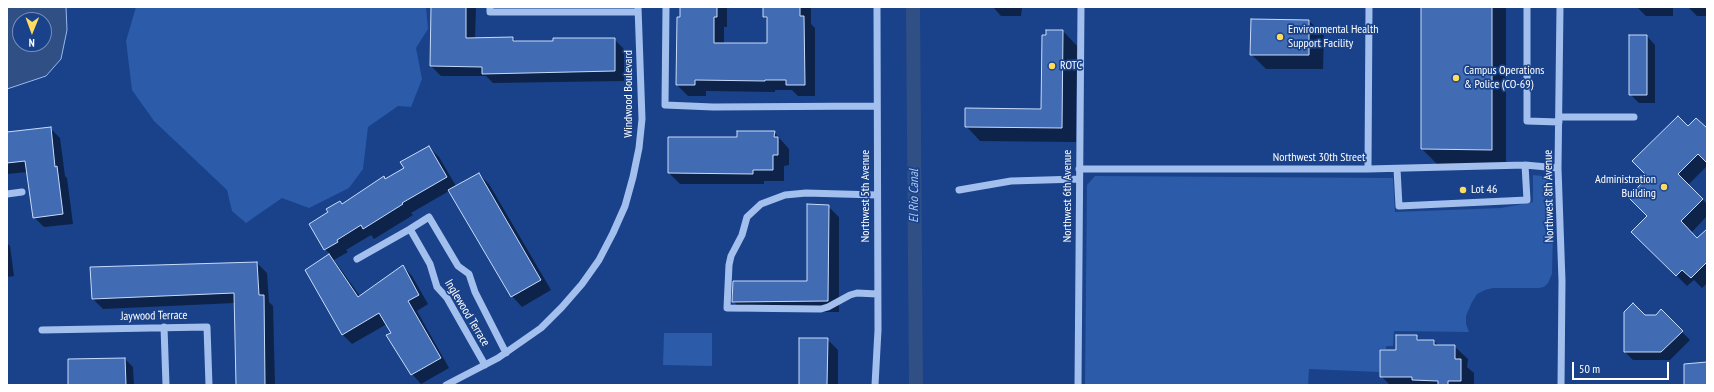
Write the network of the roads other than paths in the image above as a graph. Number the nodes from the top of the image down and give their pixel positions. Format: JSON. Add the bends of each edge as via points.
{"nodes":[{"id":1,"x":490,"y":7,"type":"edge"},
{"id":2,"x":666,"y":7,"type":"edge"},
{"id":3,"x":877,"y":7,"type":"edge"},
{"id":4,"x":1081,"y":7,"type":"edge"},
{"id":5,"x":1369,"y":7,"type":"edge"},
{"id":6,"x":1527,"y":7,"type":"edge"},
{"id":7,"x":1560,"y":7,"type":"edge"},
{"id":8,"x":638,"y":9,"type":"edge"},
{"id":9,"x":560,"y":10,"type":"edge"},
{"id":10,"x":877,"y":106,"type":"junction"},
{"id":11,"x":1634,"y":117,"type":"dead end"},
{"id":12,"x":1559,"y":119,"type":"junction"},
{"id":13,"x":1526,"y":165,"type":"junction"},
{"id":14,"x":1558,"y":168,"type":"junction"},
{"id":15,"x":1079,"y":169,"type":"junction"},
{"id":16,"x":1368,"y":169,"type":"junction"},
{"id":17,"x":1397,"y":169,"type":"junction"},
{"id":18,"x":1079,"y":179,"type":"junction"},
{"id":19,"x":959,"y":190,"type":"dead end"},
{"id":20,"x":22,"y":192,"type":"dead end"},
{"id":21,"x":7,"y":194,"type":"edge"},
{"id":22,"x":877,"y":194,"type":"junction"},
{"id":23,"x":410,"y":230,"type":"junction"},
{"id":24,"x":357,"y":260,"type":"dead end"},
{"id":25,"x":877,"y":294,"type":"junction"},
{"id":26,"x":164,"y":327,"type":"junction"},
{"id":27,"x":42,"y":330,"type":"dead end"},
{"id":28,"x":506,"y":353,"type":"junction"},
{"id":29,"x":485,"y":365,"type":"junction"},
{"id":30,"x":456,"y":382,"type":"edge"},
{"id":31,"x":166,"y":385,"type":"edge"},
{"id":32,"x":209,"y":385,"type":"edge"},
{"id":33,"x":446,"y":385,"type":"edge"},
{"id":34,"x":875,"y":385,"type":"edge"},
{"id":35,"x":1078,"y":385,"type":"edge"},
{"id":36,"x":1561,"y":385,"type":"edge"}],
"edges":[{"from":1,"to":9,"type":"street","via":[[490,12]]},
{"from":2,"to":10,"type":"street","via":[[665,106]]},
{"from":3,"to":10,"type":"street","name":"Northwest 5th Avenue"},
{"from":4,"to":15,"type":"street","name":"Northwest 6th Avenue"},
{"from":5,"to":16,"type":"street"},
{"from":6,"to":12,"type":"street","via":[[1527,121]]},
{"from":7,"to":12,"type":"street","name":"Northwest 8th Avenue"},
{"from":8,"to":9,"type":"street"},
{"from":8,"to":28,"type":"street","name":"Windwood Boulevard","via":[[642,119],[634,177],[625,206],[599,260],[582,284],[541,328]]},
{"from":10,"to":22,"type":"street","name":"Northwest 5th Avenue"},
{"from":11,"to":12,"type":"street"},
{"from":12,"to":14,"type":"street","name":"Northwest 8th Avenue"},
{"from":13,"to":14,"type":"street","name":"Northwest 30th Street"},
{"from":13,"to":17,"type":"street","name":"Northwest 30th Street"},
{"from":13,"to":17,"type":"street","via":[[1527,200],[1399,206]]},
{"from":14,"to":36,"type":"street","name":"Northwest 8th Avenue","via":[[1562,281]]},
{"from":15,"to":16,"type":"street","name":"Northwest 30th Street"},
{"from":15,"to":18,"type":"street","name":"Northwest 6th Avenue"},
{"from":16,"to":17,"type":"street","name":"Northwest 30th Street"},
{"from":18,"to":19,"type":"street","via":[[1011,181]]},
{"from":18,"to":35,"type":"street","name":"Northwest 6th Avenue"},
{"from":20,"to":21,"type":"street"},
{"from":22,"to":25,"type":"street","name":"Northwest 5th Avenue"},
{"from":22,"to":25,"type":"street","via":[[806,193],[785,195],[761,204],[747,217],[742,235],[731,256],[727,308],[820,308],[828,307],[856,293]]},
{"from":23,"to":24,"type":"street","name":"Inglewood Terrace"},
{"from":23,"to":28,"type":"street","name":"Inglewood Terrace","via":[[429,216],[458,266],[468,274]]},
{"from":23,"to":29,"type":"street","name":"Inglewood Terrace","via":[[430,264],[437,287],[447,298]]},
{"from":25,"to":34,"type":"street","name":"Northwest 5th Avenue"},
{"from":26,"to":27,"type":"street","name":"Jaywood Terrace"},
{"from":26,"to":31,"type":"street"},
{"from":26,"to":32,"type":"street","name":"Jaywood Terrace","via":[[207,327]]},
{"from":28,"to":29,"type":"street","name":"Windwood Boulevard"},
{"from":29,"to":30,"type":"street","name":"Windwood Boulevard"},
{"from":30,"to":33,"type":"street","name":"Windwood Boulevard"}]}
